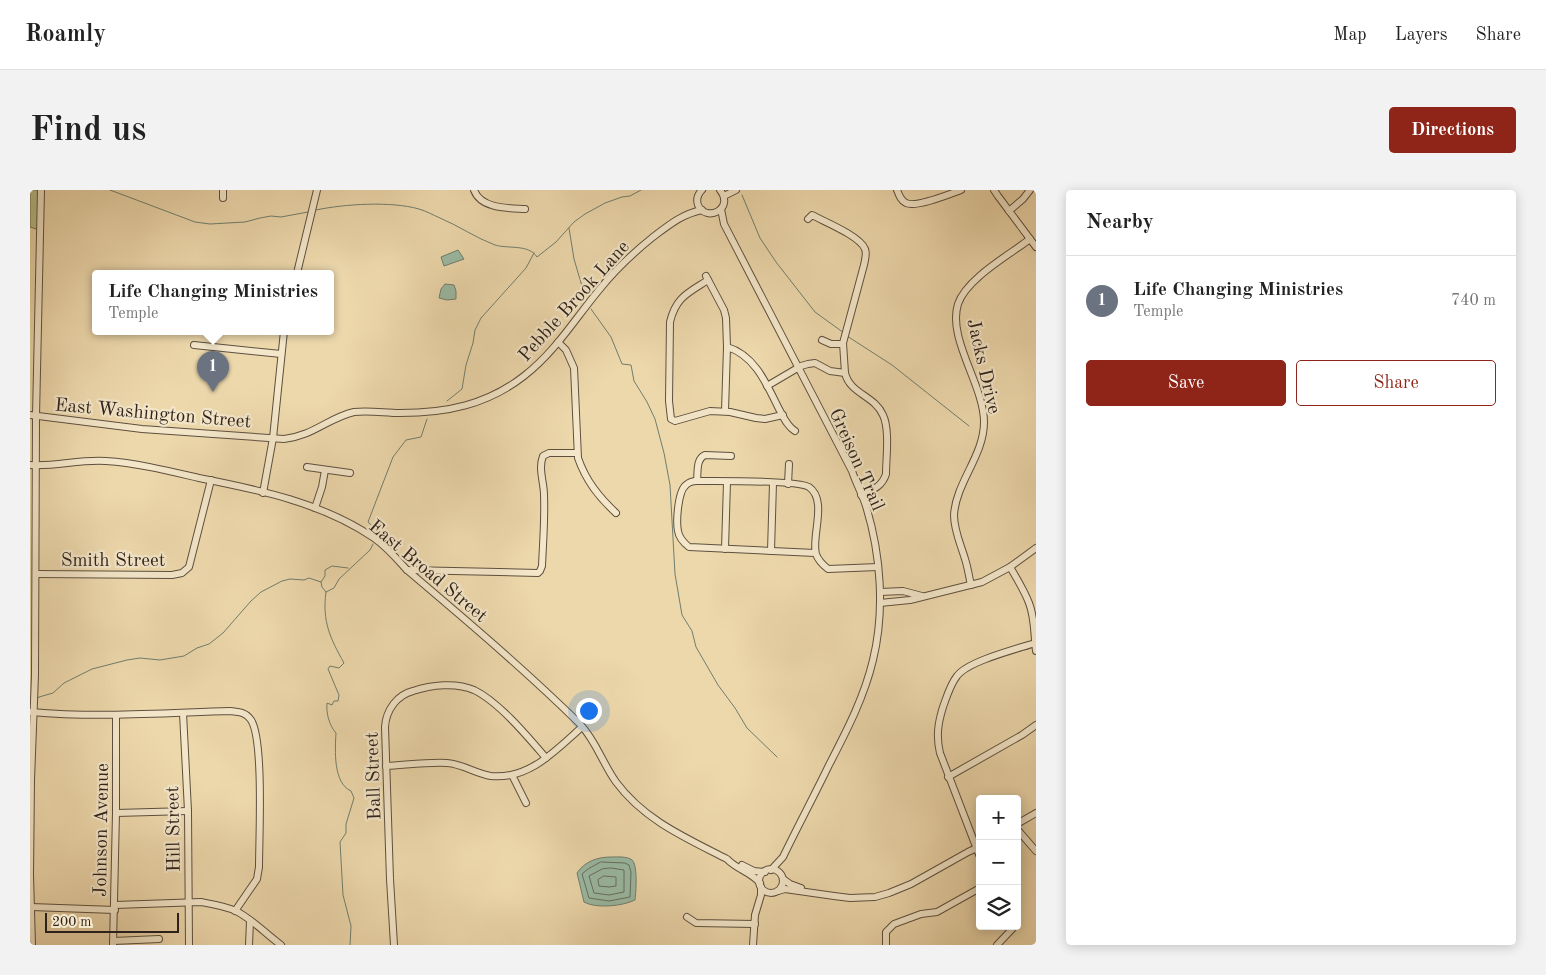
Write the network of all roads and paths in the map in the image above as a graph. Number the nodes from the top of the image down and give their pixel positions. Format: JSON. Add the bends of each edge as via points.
{"nodes":[{"id":1,"x":41,"y":190,"type":"edge"},
{"id":2,"x":223,"y":190,"type":"edge"},
{"id":3,"x":317,"y":190,"type":"edge"},
{"id":4,"x":474,"y":190,"type":"edge"},
{"id":5,"x":701,"y":190,"type":"edge"},
{"id":6,"x":736,"y":190,"type":"edge"},
{"id":7,"x":898,"y":190,"type":"edge"},
{"id":8,"x":961,"y":190,"type":"edge"},
{"id":9,"x":994,"y":190,"type":"edge"},
{"id":10,"x":1030,"y":190,"type":"edge"},
{"id":11,"x":722,"y":193,"type":"edge"},
{"id":12,"x":223,"y":198,"type":"dead end"},
{"id":13,"x":697,"y":200,"type":"junction"},
{"id":14,"x":721,"y":208,"type":"junction"},
{"id":15,"x":525,"y":209,"type":"dead end"},
{"id":16,"x":702,"y":210,"type":"junction"},
{"id":17,"x":1009,"y":211,"type":"junction"},
{"id":18,"x":688,"y":213,"type":"junction"},
{"id":19,"x":712,"y":213,"type":"junction"},
{"id":20,"x":808,"y":219,"type":"dead end"},
{"id":21,"x":724,"y":224,"type":"junction"},
{"id":22,"x":1030,"y":239,"type":"junction"},
{"id":23,"x":1036,"y":246,"type":"edge"},
{"id":24,"x":298,"y":270,"type":"edge"},
{"id":25,"x":283,"y":335,"type":"edge"},
{"id":26,"x":822,"y":340,"type":"dead end"},
{"id":27,"x":558,"y":342,"type":"junction"},
{"id":28,"x":843,"y":344,"type":"junction"},
{"id":29,"x":194,"y":345,"type":"dead end"},
{"id":30,"x":727,"y":347,"type":"junction"},
{"id":31,"x":281,"y":354,"type":"junction"},
{"id":32,"x":799,"y":368,"type":"junction"},
{"id":33,"x":845,"y":372,"type":"junction"},
{"id":34,"x":767,"y":386,"type":"junction"},
{"id":35,"x":725,"y":411,"type":"junction"},
{"id":36,"x":33,"y":415,"type":"edge"},
{"id":37,"x":783,"y":415,"type":"junction"},
{"id":38,"x":795,"y":431,"type":"dead end"},
{"id":39,"x":272,"y":438,"type":"junction"},
{"id":40,"x":576,"y":453,"type":"junction"},
{"id":41,"x":731,"y":456,"type":"dead end"},
{"id":42,"x":789,"y":464,"type":"dead end"},
{"id":43,"x":33,"y":466,"type":"edge"},
{"id":44,"x":307,"y":466,"type":"dead end"},
{"id":45,"x":325,"y":470,"type":"junction"},
{"id":46,"x":350,"y":473,"type":"dead end"},
{"id":47,"x":211,"y":480,"type":"junction"},
{"id":48,"x":697,"y":481,"type":"junction"},
{"id":49,"x":728,"y":482,"type":"junction"},
{"id":50,"x":773,"y":483,"type":"junction"},
{"id":51,"x":788,"y":484,"type":"junction"},
{"id":52,"x":263,"y":493,"type":"junction"},
{"id":53,"x":861,"y":494,"type":"junction"},
{"id":54,"x":315,"y":508,"type":"junction"},
{"id":55,"x":616,"y":513,"type":"dead end"},
{"id":56,"x":32,"y":532,"type":"edge"},
{"id":57,"x":1036,"y":548,"type":"edge"},
{"id":58,"x":725,"y":549,"type":"junction"},
{"id":59,"x":771,"y":551,"type":"junction"},
{"id":60,"x":815,"y":553,"type":"junction"},
{"id":61,"x":878,"y":567,"type":"junction"},
{"id":62,"x":1010,"y":567,"type":"junction"},
{"id":63,"x":407,"y":570,"type":"junction"},
{"id":64,"x":36,"y":574,"type":"junction"},
{"id":65,"x":971,"y":586,"type":"junction"},
{"id":66,"x":880,"y":592,"type":"junction"},
{"id":67,"x":923,"y":596,"type":"junction"},
{"id":68,"x":880,"y":602,"type":"junction"},
{"id":69,"x":1035,"y":643,"type":"edge"},
{"id":70,"x":1036,"y":651,"type":"edge"},
{"id":71,"x":33,"y":674,"type":"edge"},
{"id":72,"x":32,"y":712,"type":"edge"},
{"id":73,"x":183,"y":713,"type":"junction"},
{"id":74,"x":116,"y":716,"type":"junction"},
{"id":75,"x":1036,"y":725,"type":"edge"},
{"id":76,"x":582,"y":726,"type":"junction"},
{"id":77,"x":546,"y":758,"type":"junction"},
{"id":78,"x":386,"y":766,"type":"junction"},
{"id":79,"x":512,"y":775,"type":"junction"},
{"id":80,"x":948,"y":777,"type":"junction"},
{"id":81,"x":31,"y":780,"type":"edge"},
{"id":82,"x":526,"y":803,"type":"dead end"},
{"id":83,"x":188,"y":812,"type":"junction"},
{"id":84,"x":116,"y":813,"type":"junction"},
{"id":85,"x":1036,"y":813,"type":"edge"},
{"id":86,"x":1021,"y":822,"type":"edge"},
{"id":87,"x":1021,"y":834,"type":"edge"},
{"id":88,"x":976,"y":843,"type":"edge"},
{"id":89,"x":976,"y":849,"type":"edge"},
{"id":90,"x":1036,"y":851,"type":"edge"},
{"id":91,"x":783,"y":857,"type":"junction"},
{"id":92,"x":727,"y":859,"type":"junction"},
{"id":93,"x":768,"y":871,"type":"junction"},
{"id":94,"x":30,"y":875,"type":"edge"},
{"id":95,"x":781,"y":876,"type":"junction"},
{"id":96,"x":760,"y":885,"type":"junction"},
{"id":97,"x":976,"y":890,"type":"edge"},
{"id":98,"x":775,"y":892,"type":"junction"},
{"id":99,"x":816,"y":893,"type":"junction"},
{"id":100,"x":188,"y":903,"type":"junction"},
{"id":101,"x":31,"y":907,"type":"edge"},
{"id":102,"x":115,"y":908,"type":"junction"},
{"id":103,"x":235,"y":910,"type":"junction"},
{"id":104,"x":687,"y":917,"type":"dead end"},
{"id":105,"x":250,"y":921,"type":"junction"},
{"id":106,"x":755,"y":924,"type":"junction"},
{"id":107,"x":1011,"y":930,"type":"edge"},
{"id":108,"x":159,"y":939,"type":"dead end"},
{"id":109,"x":114,"y":943,"type":"edge"},
{"id":110,"x":32,"y":945,"type":"edge"},
{"id":111,"x":189,"y":945,"type":"edge"},
{"id":112,"x":249,"y":945,"type":"edge"},
{"id":113,"x":280,"y":945,"type":"edge"},
{"id":114,"x":394,"y":945,"type":"edge"},
{"id":115,"x":753,"y":945,"type":"edge"},
{"id":116,"x":886,"y":945,"type":"edge"},
{"id":117,"x":997,"y":945,"type":"edge"}],
"edges":[{"from":1,"to":36,"type":"street"},
{"from":2,"to":12,"type":"street"},
{"from":3,"to":24,"type":"street"},
{"from":4,"to":15,"type":"street","via":[[478,198],[489,204]]},
{"from":5,"to":13,"type":"street","name":"Pebble Brook Lane"},
{"from":6,"to":11,"type":"street"},
{"from":7,"to":8,"type":"street","via":[[900,198],[914,205]]},
{"from":9,"to":17,"type":"street"},
{"from":10,"to":17,"type":"street"},
{"from":11,"to":14,"type":"street","via":[[725,200]]},
{"from":13,"to":16,"type":"street"},
{"from":13,"to":18,"type":"street","name":"Pebble Brook Lane"},
{"from":14,"to":19,"type":"street"},
{"from":14,"to":21,"type":"street","name":"Greison Trail"},
{"from":16,"to":18,"type":"street","name":"Pebble Brook Lane"},
{"from":16,"to":19,"type":"street"},
{"from":17,"to":22,"type":"street"},
{"from":18,"to":27,"type":"street","name":"Pebble Brook Lane","via":[[626,260]]},
{"from":19,"to":21,"type":"street","name":"Greison Trail"},
{"from":20,"to":28,"type":"street","via":[[812,215],[853,237],[866,252]]},
{"from":21,"to":32,"type":"street","name":"Greison Trail"},
{"from":22,"to":23,"type":"street"},
{"from":22,"to":65,"type":"street","name":"Jacks Drive","via":[[976,279],[963,293],[958,305],[959,340],[979,397],[984,422],[978,451],[954,515]]},
{"from":25,"to":31,"type":"street"},
{"from":26,"to":28,"type":"street"},
{"from":27,"to":39,"type":"street","name":"Pebble Brook Lane","via":[[523,377],[505,389],[462,407],[422,413],[358,412],[335,419],[299,437]]},
{"from":27,"to":40,"type":"street","via":[[566,350],[574,368]]},
{"from":28,"to":33,"type":"street"},
{"from":29,"to":31,"type":"street"},
{"from":30,"to":34,"type":"street","via":[[736,349],[749,359]]},
{"from":30,"to":35,"type":"street"},
{"from":30,"to":35,"type":"street","via":[[724,310],[707,278],[683,297],[673,311],[670,322],[670,412],[671,419],[675,421],[710,411]]},
{"from":31,"to":39,"type":"street"},
{"from":32,"to":33,"type":"street","via":[[815,363],[830,371]]},
{"from":32,"to":34,"type":"street"},
{"from":32,"to":53,"type":"street","name":"Greison Trail"},
{"from":33,"to":53,"type":"street","via":[[852,387],[877,405],[886,425],[884,480]]},
{"from":34,"to":37,"type":"street"},
{"from":35,"to":37,"type":"street","via":[[765,419]]},
{"from":36,"to":39,"type":"street","name":"East Washington Street","via":[[151,430]]},
{"from":36,"to":43,"type":"street"},
{"from":37,"to":38,"type":"street","via":[[788,426]]},
{"from":39,"to":52,"type":"street"},
{"from":40,"to":55,"type":"street","via":[[591,486]]},
{"from":40,"to":63,"type":"street","via":[[549,454],[542,458],[544,515],[542,566],[538,573]]},
{"from":41,"to":48,"type":"street","via":[[702,456],[698,462]]},
{"from":42,"to":51,"type":"street"},
{"from":43,"to":47,"type":"street","name":"East Broad Street","via":[[105,460]]},
{"from":43,"to":56,"type":"street"},
{"from":44,"to":45,"type":"street"},
{"from":45,"to":46,"type":"street"},
{"from":45,"to":54,"type":"street"},
{"from":47,"to":52,"type":"street","name":"East Broad Street"},
{"from":47,"to":64,"type":"street","name":"Smith Street","via":[[189,567],[182,573]]},
{"from":48,"to":49,"type":"street"},
{"from":48,"to":58,"type":"street","via":[[681,491],[678,531],[689,547]]},
{"from":49,"to":50,"type":"street"},
{"from":49,"to":58,"type":"street"},
{"from":50,"to":51,"type":"street"},
{"from":50,"to":59,"type":"street"},
{"from":51,"to":60,"type":"street","via":[[812,489],[818,502]]},
{"from":52,"to":54,"type":"street","name":"East Broad Street"},
{"from":53,"to":61,"type":"street","name":"Greison Trail","via":[[872,528]]},
{"from":54,"to":63,"type":"street","name":"East Broad Street","via":[[376,539]]},
{"from":56,"to":64,"type":"street"},
{"from":57,"to":62,"type":"street"},
{"from":58,"to":59,"type":"street"},
{"from":59,"to":60,"type":"street"},
{"from":60,"to":61,"type":"street","via":[[828,568]]},
{"from":61,"to":66,"type":"street","name":"Greison Trail"},
{"from":62,"to":65,"type":"street"},
{"from":62,"to":69,"type":"street","via":[[1030,605]]},
{"from":63,"to":76,"type":"street","name":"East Broad Street"},
{"from":64,"to":71,"type":"street"},
{"from":65,"to":67,"type":"street"},
{"from":66,"to":67,"type":"street","via":[[903,590]]},
{"from":66,"to":68,"type":"street","name":"Greison Trail"},
{"from":67,"to":68,"type":"street"},
{"from":68,"to":91,"type":"street","name":"Greison Trail","via":[[878,634],[865,688]]},
{"from":69,"to":70,"type":"street"},
{"from":69,"to":80,"type":"street","via":[[969,666],[958,674],[938,721],[940,753]]},
{"from":71,"to":72,"type":"street"},
{"from":72,"to":74,"type":"street"},
{"from":72,"to":81,"type":"street"},
{"from":73,"to":74,"type":"street"},
{"from":73,"to":83,"type":"street","name":"Hill Street"},
{"from":73,"to":103,"type":"street","via":[[244,713],[255,731],[259,764],[259,867],[257,879]]},
{"from":74,"to":84,"type":"street","name":"Johnson Avenue"},
{"from":75,"to":80,"type":"street"},
{"from":76,"to":77,"type":"street"},
{"from":76,"to":92,"type":"street","name":"East Broad Street","via":[[614,780],[640,809],[671,830]]},
{"from":77,"to":78,"type":"street","name":"Ball Street","via":[[487,698],[473,690],[455,686],[422,688],[404,693],[392,706],[386,718]]},
{"from":77,"to":79,"type":"street","via":[[536,766]]},
{"from":78,"to":79,"type":"street","via":[[447,763],[490,776]]},
{"from":78,"to":114,"type":"street","name":"Ball Street"},
{"from":79,"to":82,"type":"street"},
{"from":80,"to":88,"type":"street"},
{"from":81,"to":94,"type":"street"},
{"from":83,"to":84,"type":"street"},
{"from":83,"to":100,"type":"street","name":"Hill Street"},
{"from":84,"to":102,"type":"street","name":"Johnson Avenue"},
{"from":85,"to":86,"type":"street"},
{"from":87,"to":90,"type":"street"},
{"from":89,"to":99,"type":"street","via":[[911,884],[875,897],[850,898]]},
{"from":91,"to":93,"type":"street","name":"Greison Trail"},
{"from":91,"to":95,"type":"street","name":"Greison Trail"},
{"from":92,"to":93,"type":"street","name":"East Broad Street","via":[[754,871]]},
{"from":92,"to":96,"type":"street","name":"East Broad Street","via":[[756,878]]},
{"from":93,"to":95,"type":"street","name":"East Broad Street"},
{"from":93,"to":96,"type":"street","via":[[760,877]]},
{"from":94,"to":101,"type":"street"},
{"from":95,"to":98,"type":"street","via":[[782,886]]},
{"from":95,"to":99,"type":"street","name":"East Broad Street","via":[[790,884]]},
{"from":96,"to":98,"type":"street","name":"East Broad Street","via":[[766,891]]},
{"from":96,"to":106,"type":"street"},
{"from":97,"to":116,"type":"street","via":[[937,912],[894,924],[886,932]]},
{"from":98,"to":99,"type":"street","via":[[786,889]]},
{"from":98,"to":106,"type":"street","via":[[766,896]]},
{"from":100,"to":102,"type":"street"},
{"from":100,"to":103,"type":"street","via":[[201,902]]},
{"from":100,"to":111,"type":"street","name":"Hill Street"},
{"from":101,"to":102,"type":"street"},
{"from":101,"to":110,"type":"street"},
{"from":102,"to":109,"type":"street","name":"Johnson Avenue"},
{"from":103,"to":105,"type":"street"},
{"from":104,"to":106,"type":"street","via":[[696,924]]},
{"from":105,"to":112,"type":"street"},
{"from":105,"to":113,"type":"street"},
{"from":106,"to":115,"type":"street"},
{"from":107,"to":117,"type":"street"},
{"from":108,"to":109,"type":"street"}]}
